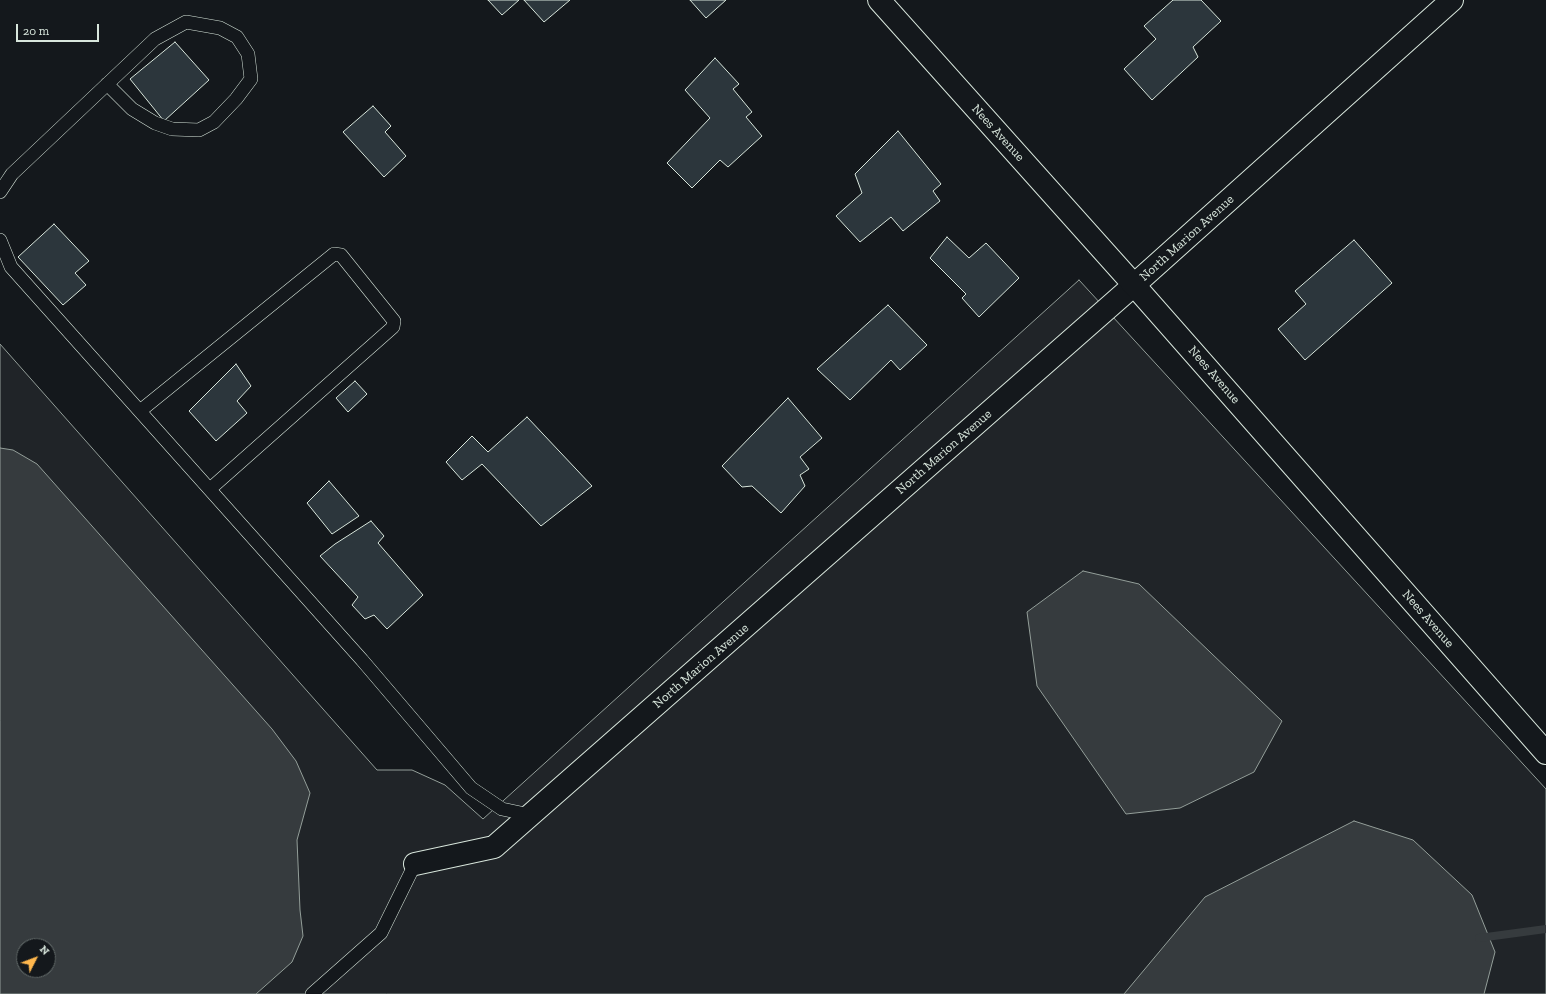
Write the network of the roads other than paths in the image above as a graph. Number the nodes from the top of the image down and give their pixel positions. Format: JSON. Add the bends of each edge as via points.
{"nodes":[{"id":1,"x":879,"y":0,"type":"edge"},
{"id":2,"x":1452,"y":0,"type":"edge"},
{"id":3,"x":107,"y":84,"type":"junction"},
{"id":4,"x":0,"y":192,"type":"edge"},
{"id":5,"x":0,"y":240,"type":"edge"},
{"id":6,"x":1134,"y":285,"type":"junction"},
{"id":7,"x":140,"y":411,"type":"junction"},
{"id":8,"x":210,"y":489,"type":"junction"},
{"id":9,"x":1546,"y":753,"type":"edge"},
{"id":10,"x":530,"y":815,"type":"junction"},
{"id":11,"x":415,"y":864,"type":"joint"},
{"id":12,"x":312,"y":994,"type":"edge"}],
"edges":[{"from":1,"to":6,"type":"street","name":"Nees Avenue"},
{"from":2,"to":6,"type":"street","name":"North Marion Avenue"},
{"from":3,"to":3,"type":"lane","via":[[155,39],[186,22],[220,28],[237,37],[248,54],[251,79],[214,122],[199,130],[172,129],[155,123],[132,109]]},
{"from":3,"to":4,"type":"lane","via":[[12,174]]},
{"from":5,"to":7,"type":"lane","via":[[11,267]]},
{"from":6,"to":9,"type":"street","name":"Nees Avenue"},
{"from":6,"to":10,"type":"street","name":"North Marion Avenue"},
{"from":7,"to":8,"type":"lane"},
{"from":7,"to":8,"type":"lane","via":[[334,254],[341,255],[394,322],[393,327]]},
{"from":8,"to":10,"type":"lane","via":[[472,788],[502,809]]},
{"from":10,"to":11,"type":"street","name":"North Marion Avenue","via":[[494,847]]},
{"from":11,"to":12,"type":"lane","via":[[381,933]]}]}
